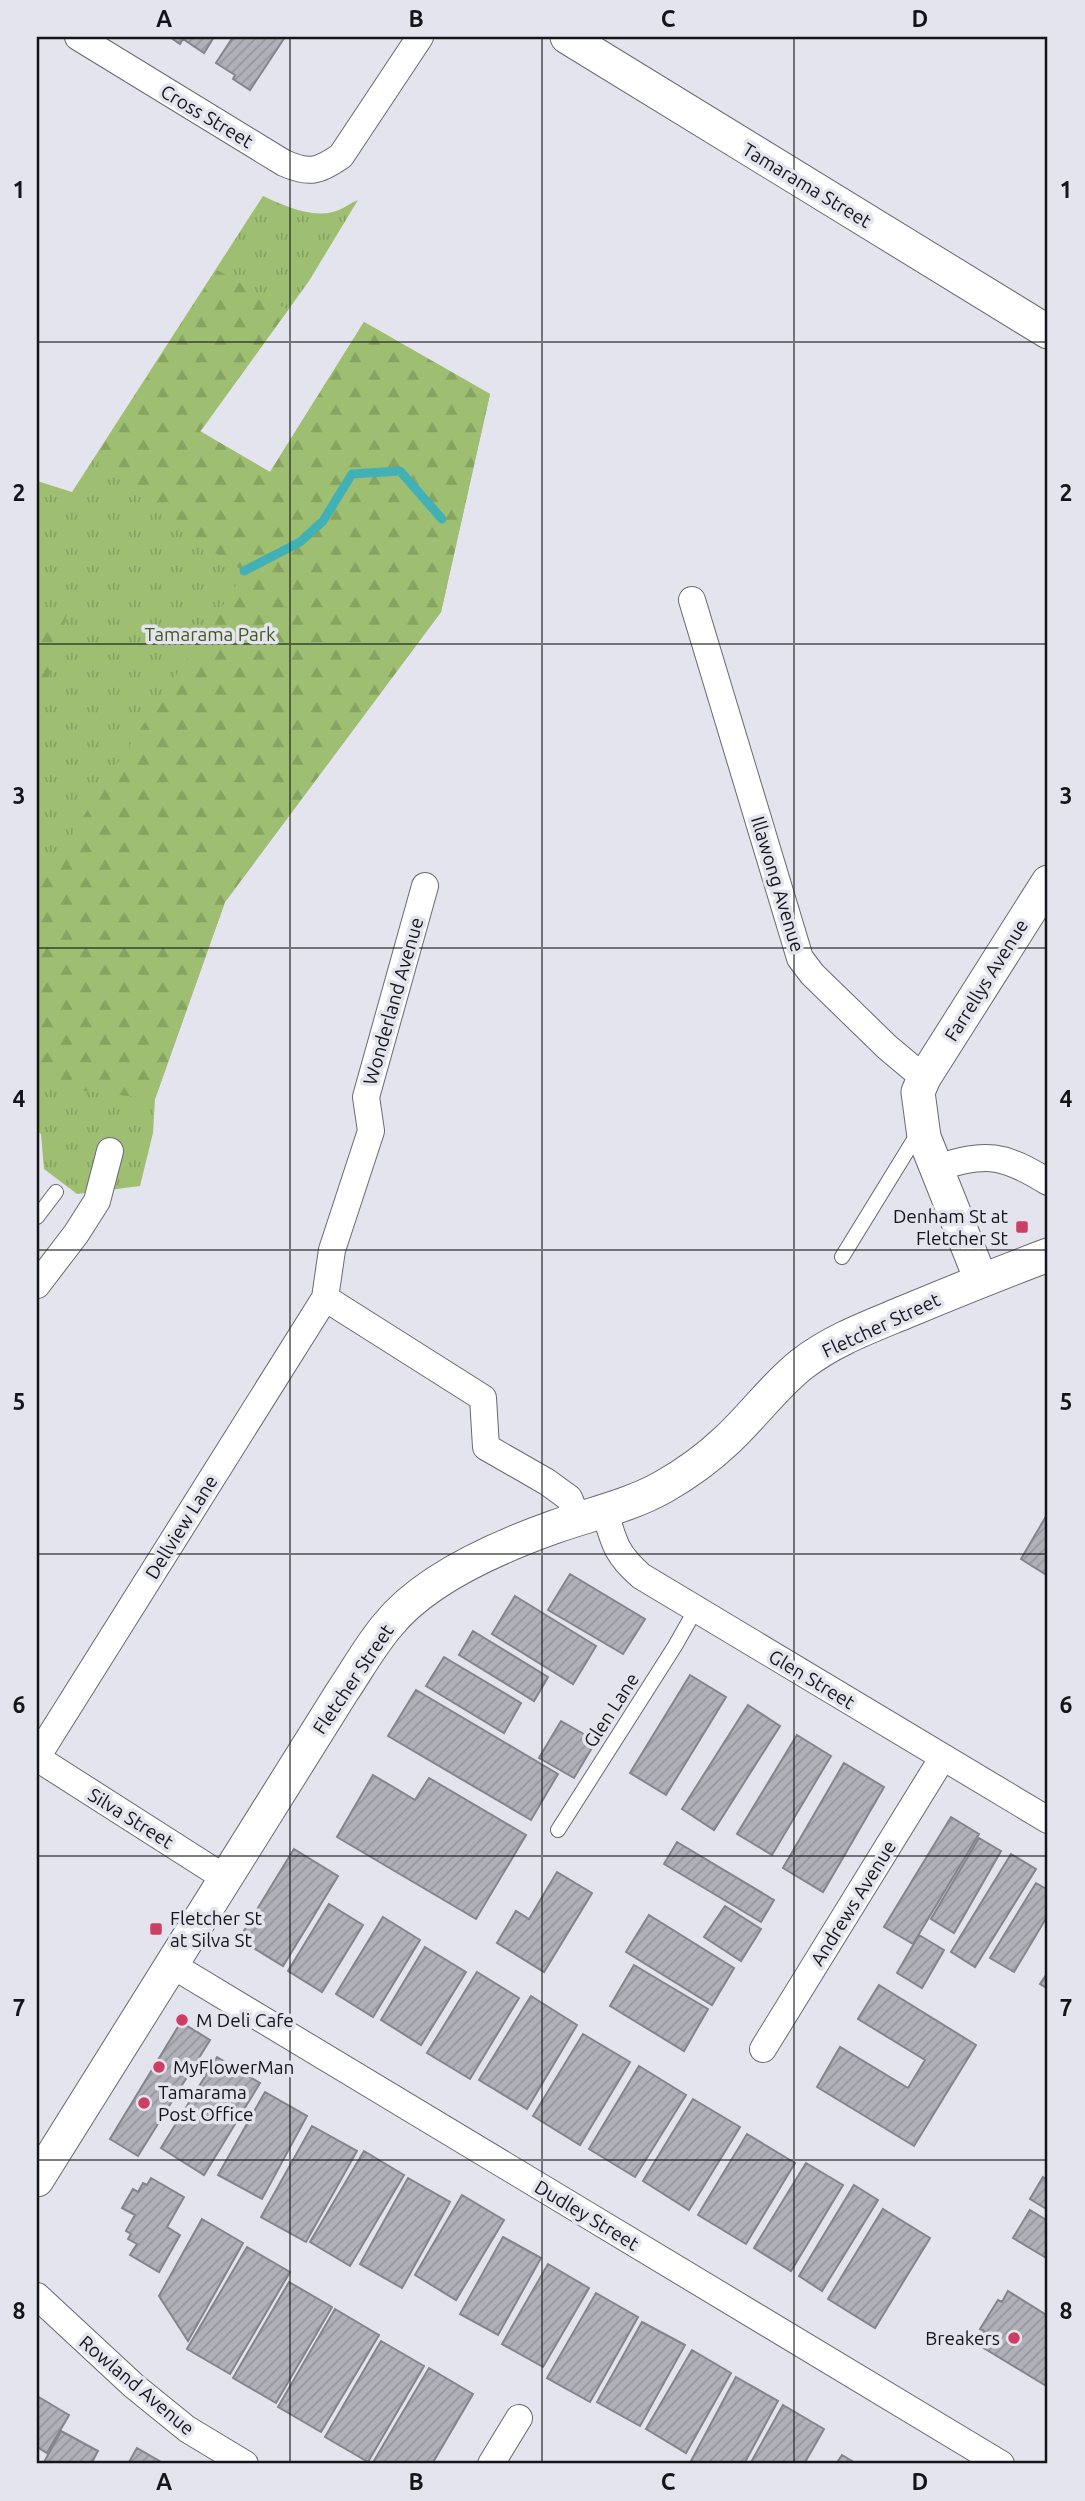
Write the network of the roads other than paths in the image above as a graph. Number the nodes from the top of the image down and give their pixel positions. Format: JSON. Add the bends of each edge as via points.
{"nodes":[{"id":1,"x":78,"y":37,"type":"edge"},
{"id":2,"x":420,"y":37,"type":"edge"},
{"id":3,"x":567,"y":37,"type":"edge"},
{"id":4,"x":1048,"y":332,"type":"edge"},
{"id":5,"x":692,"y":600,"type":"dead end"},
{"id":6,"x":1048,"y":882,"type":"edge"},
{"id":7,"x":425,"y":886,"type":"dead end"},
{"id":8,"x":924,"y":1078,"type":"junction"},
{"id":9,"x":922,"y":1127,"type":"junction"},
{"id":10,"x":110,"y":1151,"type":"dead end"},
{"id":11,"x":936,"y":1168,"type":"junction"},
{"id":12,"x":1048,"y":1181,"type":"edge"},
{"id":13,"x":56,"y":1192,"type":"dead end"},
{"id":14,"x":37,"y":1217,"type":"edge"},
{"id":15,"x":1048,"y":1255,"type":"edge"},
{"id":16,"x":842,"y":1257,"type":"dead end"},
{"id":17,"x":981,"y":1280,"type":"junction"},
{"id":18,"x":37,"y":1285,"type":"edge"},
{"id":19,"x":325,"y":1298,"type":"junction"},
{"id":20,"x":592,"y":1515,"type":"junction"},
{"id":21,"x":696,"y":1609,"type":"junction"},
{"id":22,"x":943,"y":1757,"type":"junction"},
{"id":23,"x":37,"y":1758,"type":"edge"},
{"id":24,"x":1048,"y":1819,"type":"edge"},
{"id":25,"x":558,"y":1830,"type":"dead end"},
{"id":26,"x":225,"y":1878,"type":"junction"},
{"id":27,"x":172,"y":1965,"type":"junction"},
{"id":28,"x":763,"y":2049,"type":"dead end"},
{"id":29,"x":37,"y":2180,"type":"edge"},
{"id":30,"x":37,"y":2296,"type":"edge"},
{"id":31,"x":519,"y":2418,"type":"dead end"},
{"id":32,"x":245,"y":2464,"type":"edge"},
{"id":33,"x":491,"y":2464,"type":"edge"},
{"id":34,"x":1001,"y":2464,"type":"edge"}],
"edges":[{"from":1,"to":2,"type":"street","name":"Cross Street","via":[[298,169],[311,172],[341,156]]},
{"from":3,"to":4,"type":"street","name":"Tamarama Street"},
{"from":5,"to":8,"type":"street","name":"Illawong Avenue","via":[[800,958],[821,984]]},
{"from":6,"to":8,"type":"street","name":"Farrellys Avenue"},
{"from":7,"to":19,"type":"street","name":"Wonderland Avenue","via":[[366,1097],[371,1132],[332,1250]]},
{"from":8,"to":9,"type":"street","via":[[918,1093]]},
{"from":9,"to":11,"type":"street"},
{"from":9,"to":16,"type":"lane"},
{"from":10,"to":18,"type":"street","via":[[97,1201]]},
{"from":11,"to":12,"type":"street","via":[[984,1156],[1008,1161]]},
{"from":11,"to":17,"type":"street"},
{"from":13,"to":14,"type":"lane"},
{"from":15,"to":17,"type":"street","name":"Fletcher Street"},
{"from":17,"to":20,"type":"street","name":"Fletcher Street","via":[[822,1350],[784,1380],[705,1460],[661,1488]]},
{"from":19,"to":20,"type":"street","via":[[483,1398],[486,1447]]},
{"from":19,"to":23,"type":"street","name":"Dellview Lane"},
{"from":20,"to":21,"type":"street","name":"Glen Street","via":[[614,1540],[624,1561]]},
{"from":20,"to":26,"type":"street","name":"Fletcher Street","via":[[495,1551],[431,1586],[406,1606],[372,1647]]},
{"from":21,"to":22,"type":"street","name":"Glen Street"},
{"from":21,"to":25,"type":"lane","name":"Glen Lane"},
{"from":22,"to":24,"type":"street","name":"Glen Street"},
{"from":22,"to":28,"type":"street","name":"Andrews Avenue"},
{"from":23,"to":26,"type":"street","name":"Silva Street"},
{"from":26,"to":27,"type":"street","name":"Fletcher Street"},
{"from":27,"to":29,"type":"street","name":"Fletcher Street"},
{"from":27,"to":34,"type":"street","name":"Dudley Street"},
{"from":30,"to":32,"type":"street","name":"Rowland Avenue","via":[[187,2429]]},
{"from":31,"to":33,"type":"street"}]}
